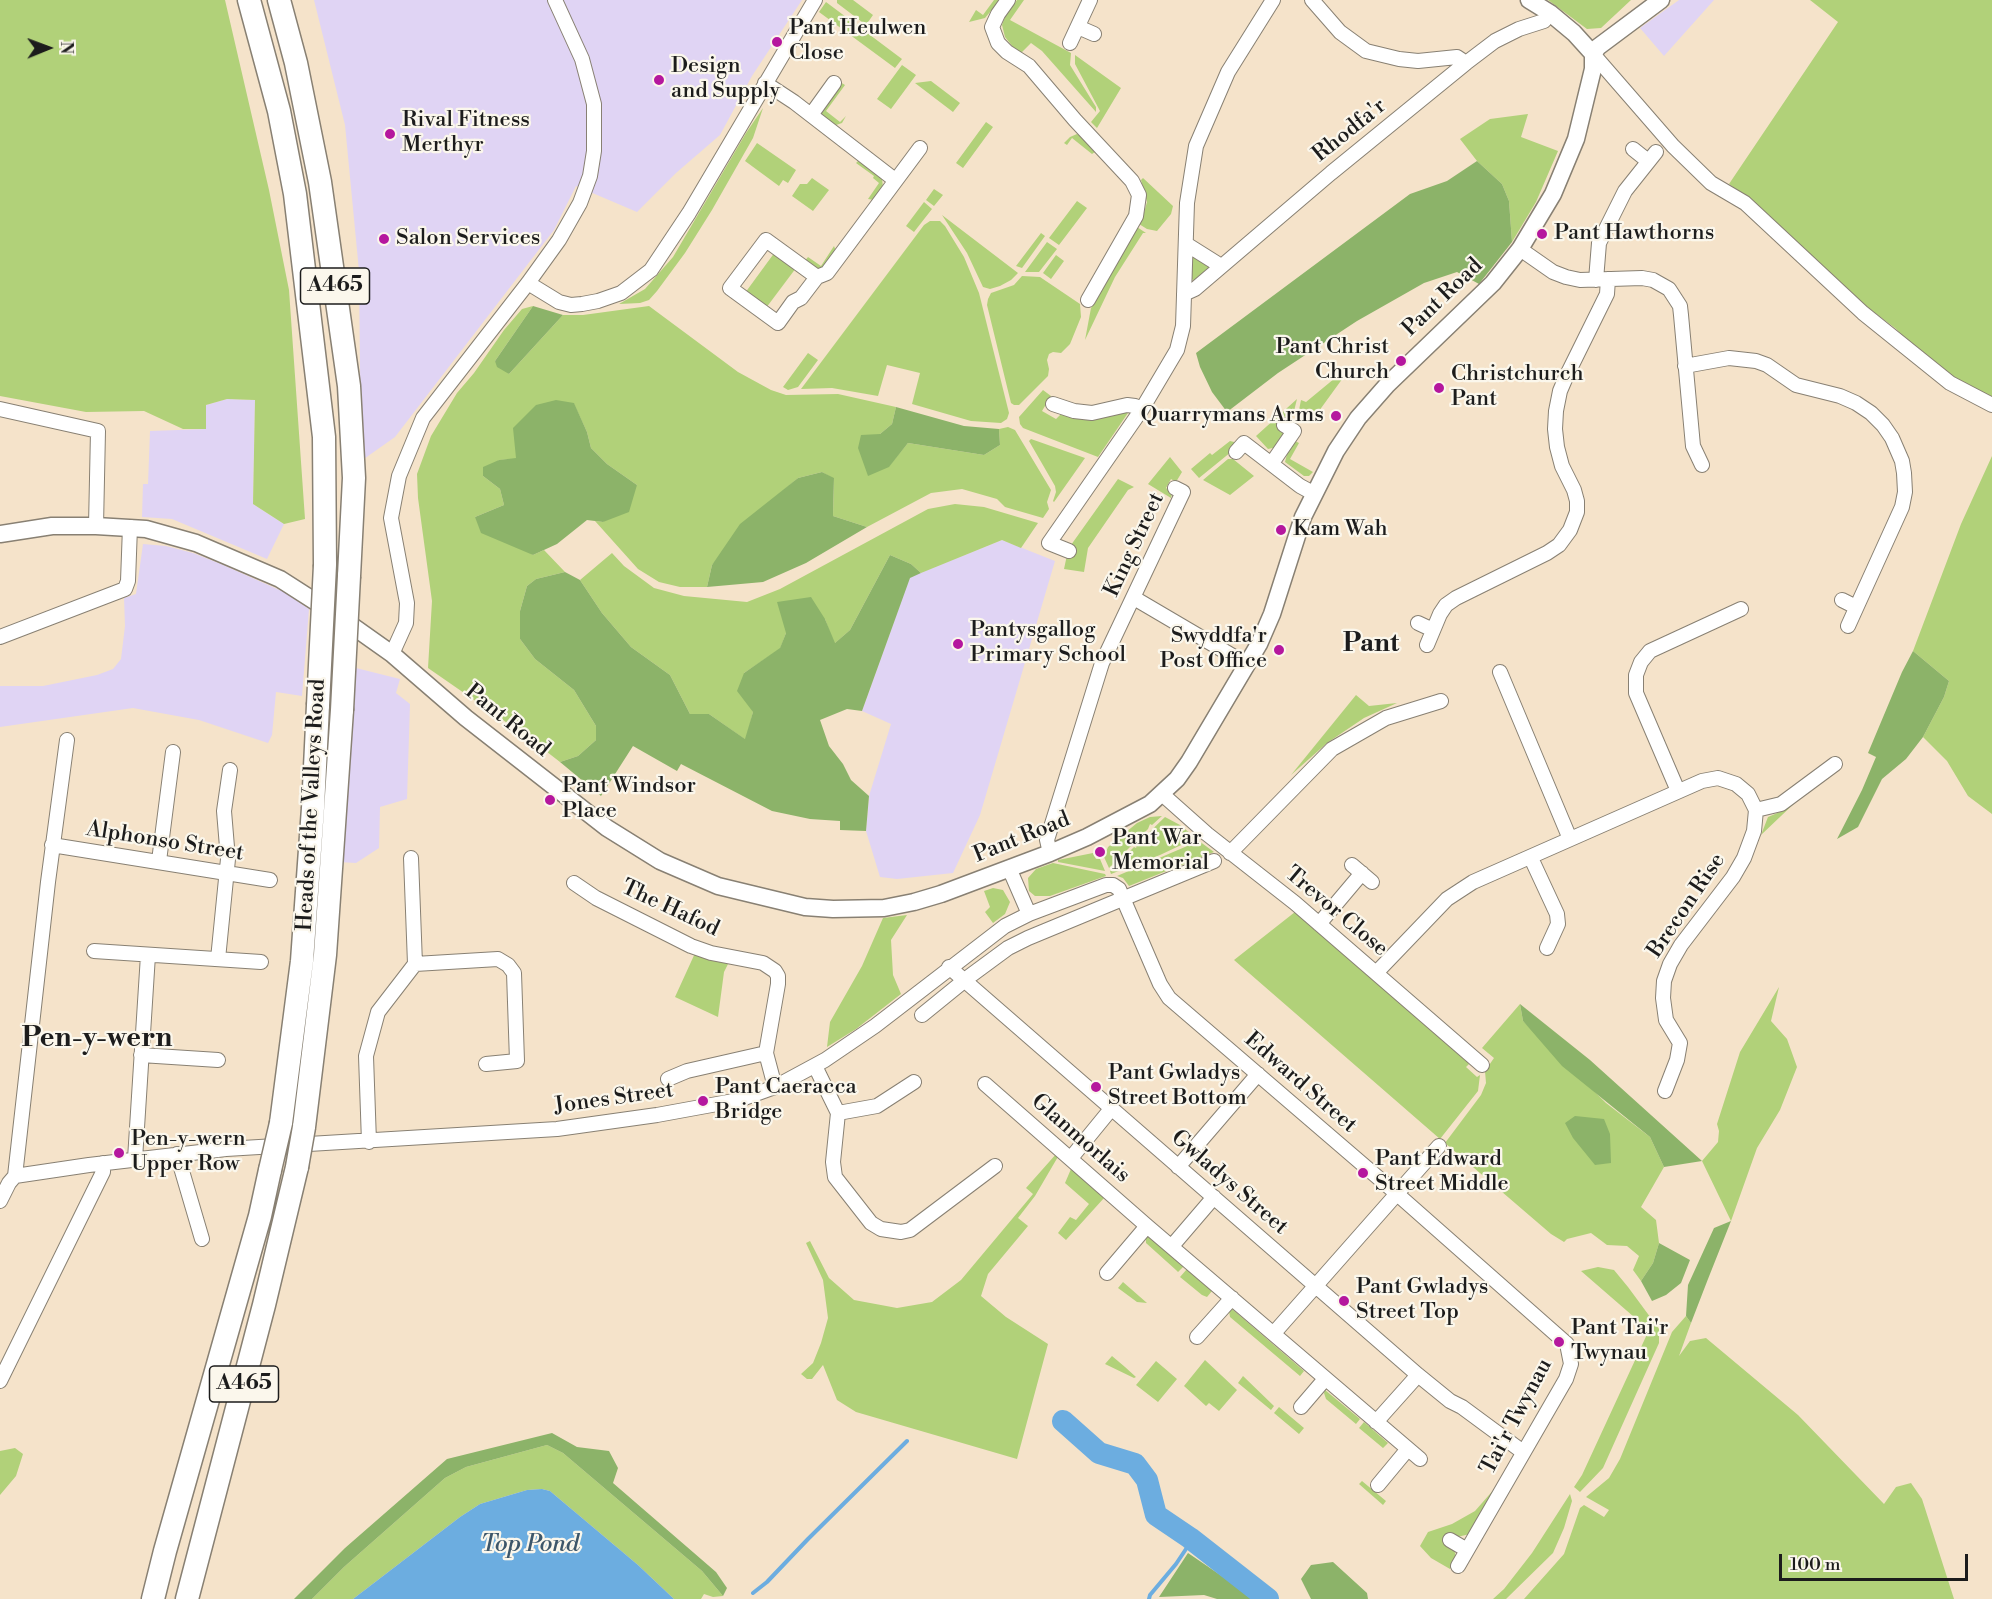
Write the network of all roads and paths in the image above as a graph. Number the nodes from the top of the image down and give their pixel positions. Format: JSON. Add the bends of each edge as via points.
{"nodes":[{"id":1,"x":249,"y":0,"type":"edge"},
{"id":2,"x":279,"y":0,"type":"edge"},
{"id":3,"x":555,"y":0,"type":"edge"},
{"id":4,"x":815,"y":0,"type":"edge"},
{"id":5,"x":1008,"y":0,"type":"edge"},
{"id":6,"x":1090,"y":0,"type":"edge"},
{"id":7,"x":1273,"y":0,"type":"edge"},
{"id":8,"x":1312,"y":0,"type":"edge"},
{"id":9,"x":1529,"y":0,"type":"edge"},
{"id":10,"x":1660,"y":0,"type":"edge"},
{"id":11,"x":1550,"y":14,"type":"junction"},
{"id":12,"x":1078,"y":27,"type":"junction"},
{"id":13,"x":1094,"y":34,"type":"dead end"},
{"id":14,"x":1070,"y":43,"type":"dead end"},
{"id":15,"x":1593,"y":54,"type":"junction"},
{"id":16,"x":1466,"y":63,"type":"junction"},
{"id":17,"x":765,"y":83,"type":"junction"},
{"id":18,"x":834,"y":83,"type":"dead end"},
{"id":19,"x":811,"y":115,"type":"junction"},
{"id":20,"x":920,"y":148,"type":"dead end"},
{"id":21,"x":1633,"y":149,"type":"dead end"},
{"id":22,"x":896,"y":180,"type":"junction"},
{"id":23,"x":1186,"y":244,"type":"junction"},
{"id":24,"x":1520,"y":249,"type":"junction"},
{"id":25,"x":1221,"y":266,"type":"junction"},
{"id":26,"x":817,"y":277,"type":"junction"},
{"id":27,"x":1602,"y":280,"type":"junction"},
{"id":28,"x":528,"y":283,"type":"junction"},
{"id":29,"x":1184,"y":294,"type":"junction"},
{"id":30,"x":1088,"y":300,"type":"dead end"},
{"id":31,"x":1685,"y":366,"type":"junction"},
{"id":32,"x":1053,"y":404,"type":"dead end"},
{"id":33,"x":1992,"y":405,"type":"edge"},
{"id":34,"x":0,"y":409,"type":"edge"},
{"id":35,"x":1142,"y":409,"type":"junction"},
{"id":36,"x":1284,"y":424,"type":"dead end"},
{"id":37,"x":1236,"y":452,"type":"dead end"},
{"id":38,"x":1272,"y":463,"type":"junction"},
{"id":39,"x":1702,"y":465,"type":"dead end"},
{"id":40,"x":1175,"y":488,"type":"dead end"},
{"id":41,"x":1313,"y":493,"type":"junction"},
{"id":42,"x":96,"y":526,"type":"junction"},
{"id":43,"x":129,"y":527,"type":"junction"},
{"id":44,"x":0,"y":534,"type":"edge"},
{"id":45,"x":1069,"y":551,"type":"dead end"},
{"id":46,"x":1134,"y":598,"type":"junction"},
{"id":47,"x":1842,"y":600,"type":"dead end"},
{"id":48,"x":1856,"y":607,"type":"junction"},
{"id":49,"x":1741,"y":609,"type":"dead end"},
{"id":50,"x":1418,"y":624,"type":"dead end"},
{"id":51,"x":1848,"y":626,"type":"dead end"},
{"id":52,"x":1433,"y":630,"type":"junction"},
{"id":53,"x":0,"y":637,"type":"edge"},
{"id":54,"x":1427,"y":645,"type":"dead end"},
{"id":55,"x":392,"y":654,"type":"junction"},
{"id":56,"x":1248,"y":665,"type":"junction"},
{"id":57,"x":1500,"y":672,"type":"dead end"},
{"id":58,"x":1441,"y":701,"type":"dead end"},
{"id":59,"x":67,"y":740,"type":"dead end"},
{"id":60,"x":173,"y":752,"type":"dead end"},
{"id":61,"x":1835,"y":764,"type":"dead end"},
{"id":62,"x":230,"y":770,"type":"dead end"},
{"id":63,"x":1678,"y":791,"type":"junction"},
{"id":64,"x":1162,"y":794,"type":"junction"},
{"id":65,"x":1756,"y":810,"type":"junction"},
{"id":66,"x":1570,"y":839,"type":"junction"},
{"id":67,"x":52,"y":845,"type":"junction"},
{"id":68,"x":1050,"y":853,"type":"junction"},
{"id":69,"x":1230,"y":853,"type":"junction"},
{"id":70,"x":411,"y":858,"type":"dead end"},
{"id":71,"x":1531,"y":858,"type":"junction"},
{"id":72,"x":159,"y":861,"type":"junction"},
{"id":73,"x":1214,"y":861,"type":"dead end"},
{"id":74,"x":1009,"y":868,"type":"junction"},
{"id":75,"x":226,"y":873,"type":"junction"},
{"id":76,"x":1362,"y":873,"type":"dead end"},
{"id":77,"x":270,"y":880,"type":"dead end"},
{"id":78,"x":574,"y":883,"type":"dead end"},
{"id":79,"x":1124,"y":898,"type":"junction"},
{"id":80,"x":1029,"y":914,"type":"junction"},
{"id":81,"x":1319,"y":924,"type":"junction"},
{"id":82,"x":1547,"y":948,"type":"dead end"},
{"id":83,"x":94,"y":951,"type":"dead end"},
{"id":84,"x":148,"y":955,"type":"junction"},
{"id":85,"x":218,"y":959,"type":"junction"},
{"id":86,"x":261,"y":962,"type":"dead end"},
{"id":87,"x":415,"y":964,"type":"junction"},
{"id":88,"x":949,"y":967,"type":"junction"},
{"id":89,"x":1376,"y":973,"type":"junction"},
{"id":90,"x":963,"y":981,"type":"junction"},
{"id":91,"x":922,"y":1015,"type":"dead end"},
{"id":92,"x":766,"y":1053,"type":"junction"},
{"id":93,"x":141,"y":1055,"type":"junction"},
{"id":94,"x":218,"y":1060,"type":"dead end"},
{"id":95,"x":486,"y":1064,"type":"dead end"},
{"id":96,"x":1482,"y":1065,"type":"dead end"},
{"id":97,"x":815,"y":1066,"type":"junction"},
{"id":98,"x":1258,"y":1074,"type":"junction"},
{"id":99,"x":668,"y":1079,"type":"dead end"},
{"id":100,"x":914,"y":1083,"type":"dead end"},
{"id":101,"x":985,"y":1084,"type":"dead end"},
{"id":102,"x":775,"y":1087,"type":"junction"},
{"id":103,"x":1665,"y":1091,"type":"dead end"},
{"id":104,"x":1111,"y":1109,"type":"junction"},
{"id":105,"x":838,"y":1113,"type":"junction"},
{"id":106,"x":369,"y":1142,"type":"junction"},
{"id":107,"x":1439,"y":1146,"type":"dead end"},
{"id":108,"x":177,"y":1154,"type":"junction"},
{"id":109,"x":1071,"y":1158,"type":"junction"},
{"id":110,"x":135,"y":1159,"type":"junction"},
{"id":111,"x":103,"y":1163,"type":"junction"},
{"id":112,"x":995,"y":1166,"type":"dead end"},
{"id":113,"x":1178,"y":1167,"type":"junction"},
{"id":114,"x":15,"y":1176,"type":"junction"},
{"id":115,"x":1396,"y":1193,"type":"junction"},
{"id":116,"x":1214,"y":1197,"type":"junction"},
{"id":117,"x":0,"y":1201,"type":"edge"},
{"id":118,"x":1147,"y":1226,"type":"junction"},
{"id":119,"x":202,"y":1239,"type":"dead end"},
{"id":120,"x":1172,"y":1246,"type":"junction"},
{"id":121,"x":1107,"y":1273,"type":"dead end"},
{"id":122,"x":1315,"y":1286,"type":"junction"},
{"id":123,"x":1232,"y":1298,"type":"junction"},
{"id":124,"x":1532,"y":1311,"type":"joint"},
{"id":125,"x":1274,"y":1333,"type":"junction"},
{"id":126,"x":1197,"y":1337,"type":"dead end"},
{"id":127,"x":1418,"y":1375,"type":"junction"},
{"id":128,"x":1325,"y":1379,"type":"junction"},
{"id":129,"x":0,"y":1381,"type":"edge"},
{"id":130,"x":1301,"y":1407,"type":"dead end"},
{"id":131,"x":1376,"y":1422,"type":"junction"},
{"id":132,"x":1407,"y":1450,"type":"junction"},
{"id":133,"x":1523,"y":1452,"type":"junction"},
{"id":134,"x":1420,"y":1459,"type":"dead end"},
{"id":135,"x":1378,"y":1485,"type":"dead end"},
{"id":136,"x":1450,"y":1540,"type":"dead end"},
{"id":137,"x":1467,"y":1550,"type":"junction"},
{"id":138,"x":1458,"y":1566,"type":"dead end"},
{"id":139,"x":153,"y":1599,"type":"edge"},
{"id":140,"x":187,"y":1599,"type":"edge"}],
"edges":[{"from":1,"to":139,"type":"highway","name":"Heads of the Valleys Road","number":"A465","bridge":true,"via":[[279,111],[298,216],[324,437],[325,565],[314,808],[302,961],[280,1123],[260,1216]]},
{"from":2,"to":140,"type":"highway","name":"Heads of the Valleys Road","number":"A465","bridge":true,"via":[[320,182],[349,387],[354,478],[342,710],[325,955],[304,1127],[261,1316]]},
{"from":3,"to":28,"type":"street","via":[[589,81],[594,104],[594,152],[580,204]]},
{"from":4,"to":17,"type":"street"},
{"from":5,"to":30,"type":"street","via":[[992,27],[998,43],[1029,66],[1132,181],[1139,195],[1136,216]]},
{"from":6,"to":12,"type":"street"},
{"from":7,"to":23,"type":"street","via":[[1228,72],[1196,146],[1187,203]]},
{"from":8,"to":16,"type":"street","via":[[1340,32],[1366,51],[1419,61],[1457,57]]},
{"from":9,"to":11,"type":"street"},
{"from":10,"to":15,"type":"street"},
{"from":11,"to":15,"type":"street"},
{"from":11,"to":16,"type":"street","name":"Rhodfa'r","via":[[1544,21],[1495,41]]},
{"from":12,"to":13,"type":"street"},
{"from":12,"to":14,"type":"street"},
{"from":15,"to":24,"type":"street","name":"Pant Road","via":[[1589,88],[1572,149],[1553,194]]},
{"from":15,"to":33,"type":"street","via":[[1673,146],[1711,183],[1745,203],[1863,313],[1950,383]]},
{"from":16,"to":25,"type":"street","name":"Rhodfa'r"},
{"from":17,"to":19,"type":"street"},
{"from":17,"to":28,"type":"street","via":[[651,270],[621,293],[582,304],[559,302]]},
{"from":18,"to":19,"type":"street"},
{"from":19,"to":22,"type":"street"},
{"from":20,"to":22,"type":"street"},
{"from":21,"to":27,"type":"street","via":[[1652,156],[1625,191],[1599,243]]},
{"from":22,"to":26,"type":"street","via":[[827,273]]},
{"from":23,"to":25,"type":"street"},
{"from":23,"to":29,"type":"street"},
{"from":24,"to":27,"type":"street","via":[[1566,278]]},
{"from":24,"to":41,"type":"street","name":"Pant Road","via":[[1493,283],[1410,360],[1358,418]]},
{"from":25,"to":29,"type":"street","name":"Rhodfa'r"},
{"from":26,"to":26,"type":"street","via":[[766,240],[730,288],[778,323]]},
{"from":27,"to":31,"type":"street","via":[[1642,278],[1669,289],[1680,306]]},
{"from":27,"to":52,"type":"street","via":[[1607,294],[1566,377],[1556,411],[1557,447],[1577,501],[1575,522],[1559,545],[1547,553],[1446,605]]},
{"from":28,"to":55,"type":"street","via":[[423,418],[399,477],[391,518],[407,603],[406,623]]},
{"from":29,"to":35,"type":"street","via":[[1177,350]]},
{"from":31,"to":39,"type":"street","via":[[1693,446]]},
{"from":31,"to":48,"type":"street","via":[[1729,358],[1756,361],[1796,385],[1856,403],[1883,425],[1902,461],[1904,500]]},
{"from":32,"to":35,"type":"street","via":[[1074,411],[1092,412],[1127,405]]},
{"from":34,"to":42,"type":"street","via":[[98,431]]},
{"from":35,"to":45,"type":"street","via":[[1049,543]]},
{"from":36,"to":38,"type":"street","via":[[1294,431]]},
{"from":37,"to":38,"type":"street","via":[[1244,443]]},
{"from":38,"to":41,"type":"street"},
{"from":40,"to":46,"type":"street","name":"King Street","via":[[1183,492]]},
{"from":41,"to":56,"type":"street","name":"Pant Road","via":[[1272,614]]},
{"from":42,"to":43,"type":"street","name":"Pant Road"},
{"from":42,"to":44,"type":"street","name":"Pant Road","via":[[52,526]]},
{"from":43,"to":53,"type":"street","via":[[125,589]]},
{"from":43,"to":55,"type":"street","name":"Pant Road","via":[[160,531],[196,543],[280,579]]},
{"from":46,"to":56,"type":"street"},
{"from":46,"to":68,"type":"street","name":"King Street","via":[[1104,657],[1047,840]]},
{"from":47,"to":48,"type":"street"},
{"from":48,"to":51,"type":"street"},
{"from":49,"to":63,"type":"street","via":[[1650,651],[1636,675],[1636,693]]},
{"from":50,"to":52,"type":"street"},
{"from":52,"to":54,"type":"street"},
{"from":55,"to":74,"type":"street","name":"Pant Road","via":[[466,718],[607,828],[660,861],[718,886],[805,907],[884,908],[941,894]]},
{"from":56,"to":64,"type":"street","name":"Pant Road","via":[[1189,762]]},
{"from":57,"to":66,"type":"street"},
{"from":58,"to":69,"type":"street","via":[[1386,718],[1332,748]]},
{"from":59,"to":67,"type":"street"},
{"from":60,"to":72,"type":"street"},
{"from":61,"to":65,"type":"street","via":[[1781,804]]},
{"from":62,"to":75,"type":"street","via":[[224,812]]},
{"from":63,"to":65,"type":"street","via":[[1718,778],[1736,784],[1748,794]]},
{"from":63,"to":66,"type":"street"},
{"from":64,"to":68,"type":"street","name":"Pant Road","via":[[1130,815]]},
{"from":64,"to":69,"type":"street","name":"Trevor Close"},
{"from":65,"to":103,"type":"street","name":"Brecon Rise","via":[[1754,831],[1744,858],[1682,945],[1664,981],[1666,1020],[1680,1043]]},
{"from":66,"to":71,"type":"street"},
{"from":67,"to":72,"type":"street","name":"Alphonso Street"},
{"from":67,"to":114,"type":"street"},
{"from":68,"to":74,"type":"street","name":"Pant Road"},
{"from":69,"to":81,"type":"street","name":"Trevor Close"},
{"from":70,"to":87,"type":"street"},
{"from":71,"to":82,"type":"street","via":[[1557,914],[1558,924]]},
{"from":71,"to":89,"type":"street","via":[[1473,882],[1446,899]]},
{"from":72,"to":75,"type":"street","name":"Alphonso Street"},
{"from":73,"to":79,"type":"street"},
{"from":74,"to":80,"type":"street"},
{"from":75,"to":77,"type":"street","name":"Alphonso Street"},
{"from":75,"to":85,"type":"street"},
{"from":76,"to":81,"type":"street"},
{"from":78,"to":92,"type":"street","name":"The Hafod","via":[[692,946],[764,963],[775,971],[778,984]]},
{"from":79,"to":80,"type":"street","name":"Jones Street","via":[[1119,889],[1106,885]]},
{"from":79,"to":90,"type":"street","via":[[1008,948]]},
{"from":79,"to":98,"type":"street","name":"Edward Street","via":[[1169,998]]},
{"from":80,"to":88,"type":"street","name":"Jones Street","via":[[1005,926]]},
{"from":81,"to":89,"type":"street","name":"Trevor Close"},
{"from":83,"to":84,"type":"street"},
{"from":84,"to":85,"type":"street"},
{"from":84,"to":93,"type":"street"},
{"from":85,"to":86,"type":"street"},
{"from":87,"to":95,"type":"street","via":[[498,959],[514,973],[517,1061]]},
{"from":87,"to":106,"type":"street","via":[[378,1012],[366,1056]]},
{"from":88,"to":90,"type":"street","name":"Gwladys Street"},
{"from":88,"to":97,"type":"street","name":"Jones Street","via":[[875,1026]]},
{"from":89,"to":96,"type":"street","name":"Trevor Close"},
{"from":90,"to":91,"type":"street"},
{"from":90,"to":104,"type":"street","name":"Gwladys Street"},
{"from":92,"to":99,"type":"street"},
{"from":92,"to":102,"type":"street","name":"The Hafod"},
{"from":93,"to":94,"type":"street"},
{"from":93,"to":110,"type":"street"},
{"from":97,"to":102,"type":"street","name":"Jones Street"},
{"from":97,"to":105,"type":"street"},
{"from":98,"to":113,"type":"street"},
{"from":98,"to":115,"type":"street","name":"Edward Street"},
{"from":100,"to":105,"type":"street","via":[[878,1106]]},
{"from":101,"to":109,"type":"street","name":"Glanmorlais"},
{"from":102,"to":106,"type":"street","name":"Jones Street","via":[[739,1100],[557,1129]]},
{"from":104,"to":109,"type":"street"},
{"from":104,"to":113,"type":"street","name":"Gwladys Street"},
{"from":105,"to":112,"type":"street","via":[[835,1177],[881,1229],[910,1230]]},
{"from":106,"to":108,"type":"street","name":"Jones Street"},
{"from":107,"to":115,"type":"street"},
{"from":108,"to":110,"type":"street","name":"Jones Street"},
{"from":108,"to":119,"type":"street"},
{"from":109,"to":118,"type":"street","name":"Glanmorlais"},
{"from":110,"to":111,"type":"street","name":"Jones Street"},
{"from":111,"to":114,"type":"street","name":"Jones Street"},
{"from":111,"to":129,"type":"street","via":[[104,1172]]},
{"from":113,"to":116,"type":"street","name":"Gwladys Street"},
{"from":114,"to":117,"type":"street"},
{"from":115,"to":122,"type":"street"},
{"from":115,"to":124,"type":"street","name":"Edward Street"},
{"from":116,"to":120,"type":"street"},
{"from":116,"to":122,"type":"street","name":"Gwladys Street"},
{"from":118,"to":120,"type":"street","name":"Glanmorlais"},
{"from":118,"to":121,"type":"street"},
{"from":120,"to":123,"type":"street","name":"Glanmorlais"},
{"from":122,"to":125,"type":"street"},
{"from":122,"to":127,"type":"street","name":"Gwladys Street"},
{"from":123,"to":125,"type":"street","name":"Glanmorlais"},
{"from":123,"to":126,"type":"street"},
{"from":124,"to":133,"type":"street","name":"Tai'r Twynau","via":[[1567,1344],[1571,1364]]},
{"from":125,"to":128,"type":"street","name":"Glanmorlais"},
{"from":127,"to":131,"type":"street"},
{"from":127,"to":133,"type":"street","name":"Gwladys Street"},
{"from":128,"to":130,"type":"street"},
{"from":128,"to":131,"type":"street","name":"Glanmorlais"},
{"from":131,"to":132,"type":"street","name":"Glanmorlais"},
{"from":132,"to":134,"type":"street","name":"Glanmorlais"},
{"from":132,"to":135,"type":"street"},
{"from":133,"to":137,"type":"street","name":"Tai'r Twynau"},
{"from":136,"to":137,"type":"street"},
{"from":137,"to":138,"type":"street","name":"Tai'r Twynau"}]}
